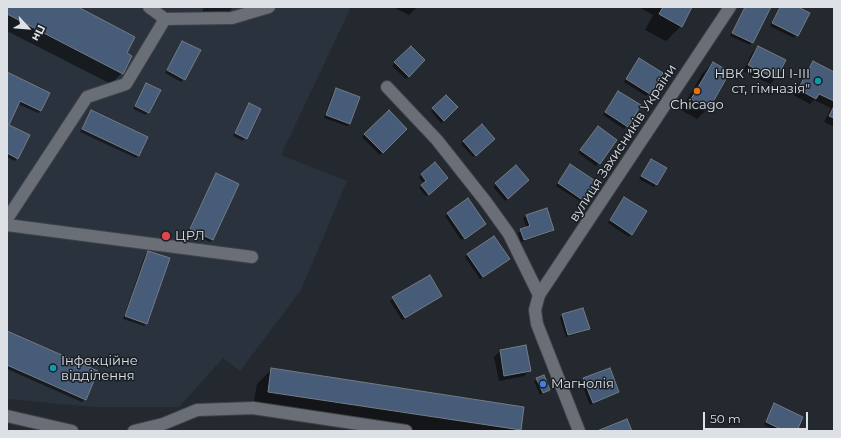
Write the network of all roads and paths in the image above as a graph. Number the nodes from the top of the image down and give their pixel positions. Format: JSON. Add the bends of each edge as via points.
{"nodes":[{"id":1,"x":150,"y":7,"type":"edge"},
{"id":2,"x":269,"y":7,"type":"edge"},
{"id":3,"x":730,"y":7,"type":"edge"},
{"id":4,"x":165,"y":19,"type":"junction"},
{"id":5,"x":387,"y":87,"type":"dead end"},
{"id":6,"x":7,"y":219,"type":"edge"},
{"id":7,"x":7,"y":225,"type":"edge"},
{"id":8,"x":252,"y":257,"type":"dead end"},
{"id":9,"x":539,"y":295,"type":"junction"},
{"id":10,"x":7,"y":416,"type":"edge"},
{"id":11,"x":72,"y":431,"type":"edge"},
{"id":12,"x":134,"y":431,"type":"edge"},
{"id":13,"x":406,"y":431,"type":"edge"},
{"id":14,"x":579,"y":431,"type":"edge"}],
"edges":[{"from":1,"to":4,"type":"street"},
{"from":2,"to":4,"type":"street","via":[[232,18]]},
{"from":3,"to":9,"type":"street","name":"вулиця Захисників України"},
{"from":4,"to":6,"type":"street","via":[[126,84],[87,97]]},
{"from":5,"to":9,"type":"street","via":[[438,140],[510,234]]},
{"from":7,"to":8,"type":"street"},
{"from":9,"to":14,"type":"street","name":"вулиця Захисників України","via":[[535,310],[537,324]]},
{"from":10,"to":11,"type":"street"},
{"from":12,"to":13,"type":"street","via":[[163,424],[197,410],[252,408]]}]}
